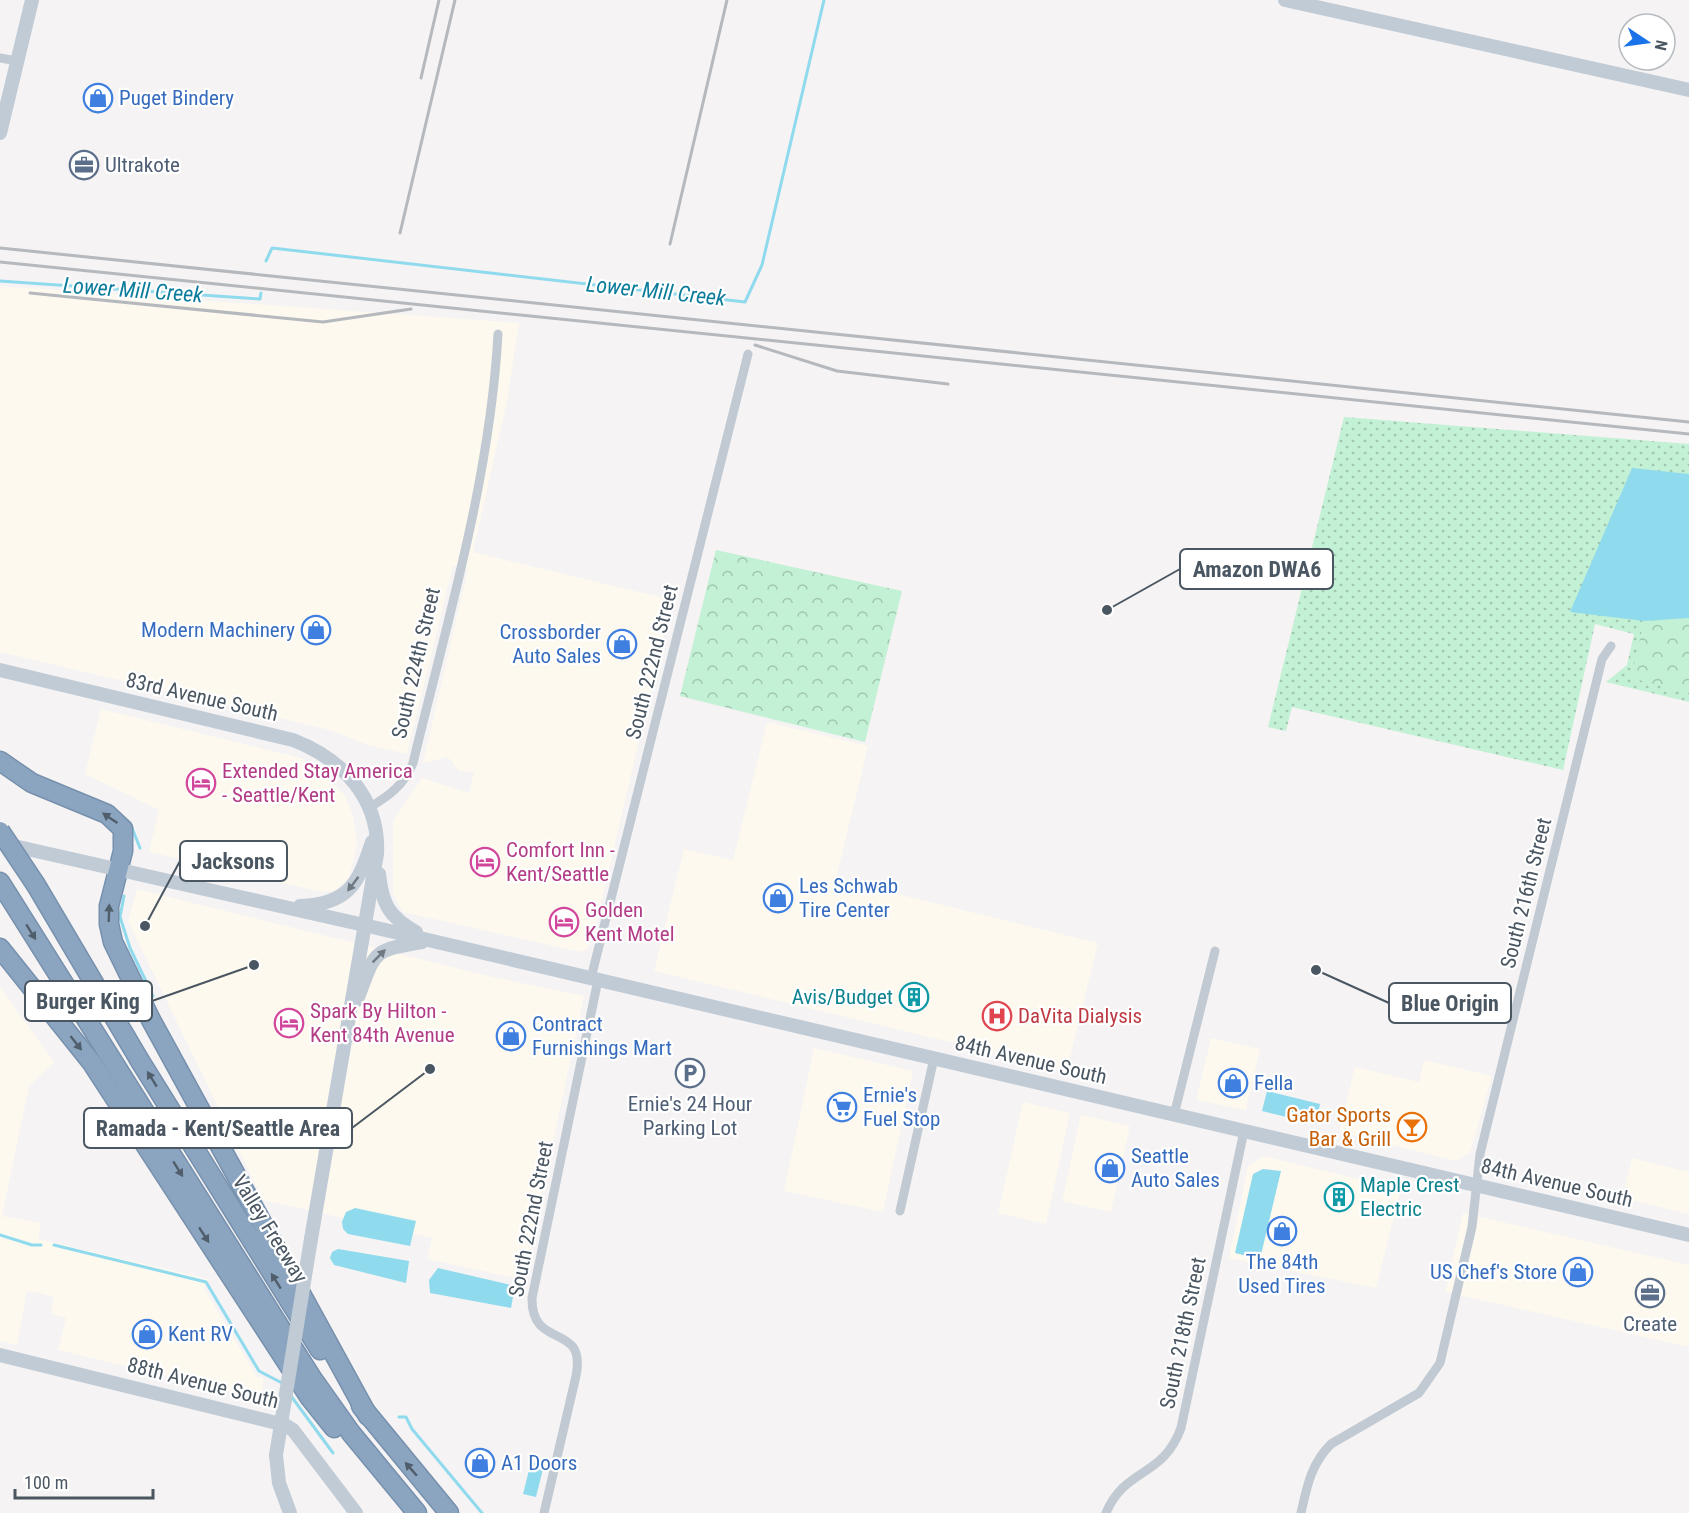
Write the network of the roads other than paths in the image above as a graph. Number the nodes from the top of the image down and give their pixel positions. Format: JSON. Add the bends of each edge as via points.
{"nodes":[{"id":1,"x":32,"y":0,"type":"edge"},
{"id":2,"x":1285,"y":0,"type":"edge"},
{"id":3,"x":0,"y":57,"type":"edge"},
{"id":4,"x":17,"y":61,"type":"junction"},
{"id":5,"x":1689,"y":90,"type":"edge"},
{"id":6,"x":0,"y":133,"type":"edge"},
{"id":7,"x":498,"y":334,"type":"dead end"},
{"id":8,"x":748,"y":354,"type":"dead end"},
{"id":9,"x":1611,"y":646,"type":"dead end"},
{"id":10,"x":0,"y":670,"type":"edge"},
{"id":11,"x":0,"y":760,"type":"edge"},
{"id":12,"x":370,"y":807,"type":"junction"},
{"id":13,"x":0,"y":831,"type":"edge"},
{"id":14,"x":376,"y":831,"type":"junction"},
{"id":15,"x":0,"y":843,"type":"edge"},
{"id":16,"x":377,"y":854,"type":"junction"},
{"id":17,"x":117,"y":869,"type":"junction"},
{"id":18,"x":0,"y":882,"type":"edge"},
{"id":19,"x":280,"y":906,"type":"junction"},
{"id":20,"x":364,"y":925,"type":"junction"},
{"id":21,"x":430,"y":941,"type":"junction"},
{"id":22,"x":0,"y":948,"type":"edge"},
{"id":23,"x":1215,"y":951,"type":"dead end"},
{"id":24,"x":595,"y":979,"type":"junction"},
{"id":25,"x":346,"y":1027,"type":"junction"},
{"id":26,"x":934,"y":1058,"type":"junction"},
{"id":27,"x":1174,"y":1115,"type":"junction"},
{"id":28,"x":1244,"y":1131,"type":"junction"},
{"id":29,"x":1476,"y":1185,"type":"junction"},
{"id":30,"x":900,"y":1211,"type":"dead end"},
{"id":31,"x":1689,"y":1235,"type":"edge"},
{"id":32,"x":0,"y":1355,"type":"edge"},
{"id":33,"x":368,"y":1416,"type":"junction"},
{"id":34,"x":290,"y":1513,"type":"edge"},
{"id":35,"x":356,"y":1513,"type":"edge"},
{"id":36,"x":416,"y":1513,"type":"edge"},
{"id":37,"x":449,"y":1513,"type":"edge"},
{"id":38,"x":544,"y":1513,"type":"edge"},
{"id":39,"x":1106,"y":1513,"type":"edge"},
{"id":40,"x":1301,"y":1513,"type":"edge"}],
"edges":[{"from":1,"to":4,"type":"main road"},
{"from":2,"to":5,"type":"main road"},
{"from":3,"to":4,"type":"street"},
{"from":4,"to":6,"type":"main road"},
{"from":7,"to":12,"type":"street","name":"South 224th Street","via":[[488,426],[464,552],[413,763],[395,790]]},
{"from":8,"to":24,"type":"street","name":"South 222nd Street"},
{"from":9,"to":29,"type":"street","name":"South 216th Street","via":[[1600,669],[1480,1154]]},
{"from":10,"to":12,"type":"main road","name":"83rd Avenue South","via":[[292,740],[342,768]]},
{"from":17,"to":11,"type":"highway","one_way":true,"via":[[124,836],[117,822],[107,814],[33,783]]},
{"from":12,"to":14,"type":"main road"},
{"from":33,"to":13,"type":"highway","name":"Valley Freeway","one_way":true,"bridge":true,"via":[[278,1286]]},
{"from":14,"to":16,"type":"main road"},
{"from":14,"to":19,"type":"main road","one_way":true,"via":[[361,874],[346,894],[329,903]]},
{"from":15,"to":17,"type":"main road","name":"84th Avenue South"},
{"from":16,"to":20,"type":"main road"},
{"from":16,"to":21,"type":"main road","via":[[380,887],[393,918]]},
{"from":17,"to":19,"type":"main road","name":"84th Avenue South"},
{"from":33,"to":17,"type":"highway","one_way":true,"via":[[118,955],[108,915]]},
{"from":18,"to":36,"type":"highway","one_way":true,"via":[[312,1378]]},
{"from":19,"to":20,"type":"main road","name":"84th Avenue South"},
{"from":20,"to":21,"type":"main road","name":"84th Avenue South"},
{"from":20,"to":25,"type":"main road"},
{"from":21,"to":24,"type":"main road","name":"84th Avenue South"},
{"from":25,"to":21,"type":"main road","one_way":true,"via":[[377,955],[385,949]]},
{"from":22,"to":36,"type":"highway","one_way":true,"via":[[92,1063],[310,1398],[373,1476]]},
{"from":23,"to":27,"type":"street"},
{"from":24,"to":26,"type":"main road","name":"84th Avenue South"},
{"from":24,"to":38,"type":"street","name":"South 222nd Street","via":[[532,1298],[535,1321],[572,1344],[578,1355]]},
{"from":25,"to":34,"type":"main road","bridge":true,"via":[[276,1455],[279,1483]]},
{"from":26,"to":27,"type":"main road","name":"84th Avenue South"},
{"from":26,"to":30,"type":"street"},
{"from":27,"to":28,"type":"main road","name":"84th Avenue South"},
{"from":28,"to":29,"type":"main road","name":"84th Avenue South"},
{"from":28,"to":39,"type":"street","name":"South 218th Street","via":[[1178,1437],[1158,1464],[1124,1484]]},
{"from":29,"to":31,"type":"main road","name":"84th Avenue South"},
{"from":29,"to":40,"type":"street","name":"South 216th Street","via":[[1472,1227],[1440,1363],[1419,1393],[1331,1444],[1321,1454],[1311,1474]]},
{"from":32,"to":35,"type":"main road","name":"88th Avenue South","via":[[285,1425],[293,1430]]},
{"from":37,"to":33,"type":"highway","name":"Valley Freeway","one_way":true}]}
